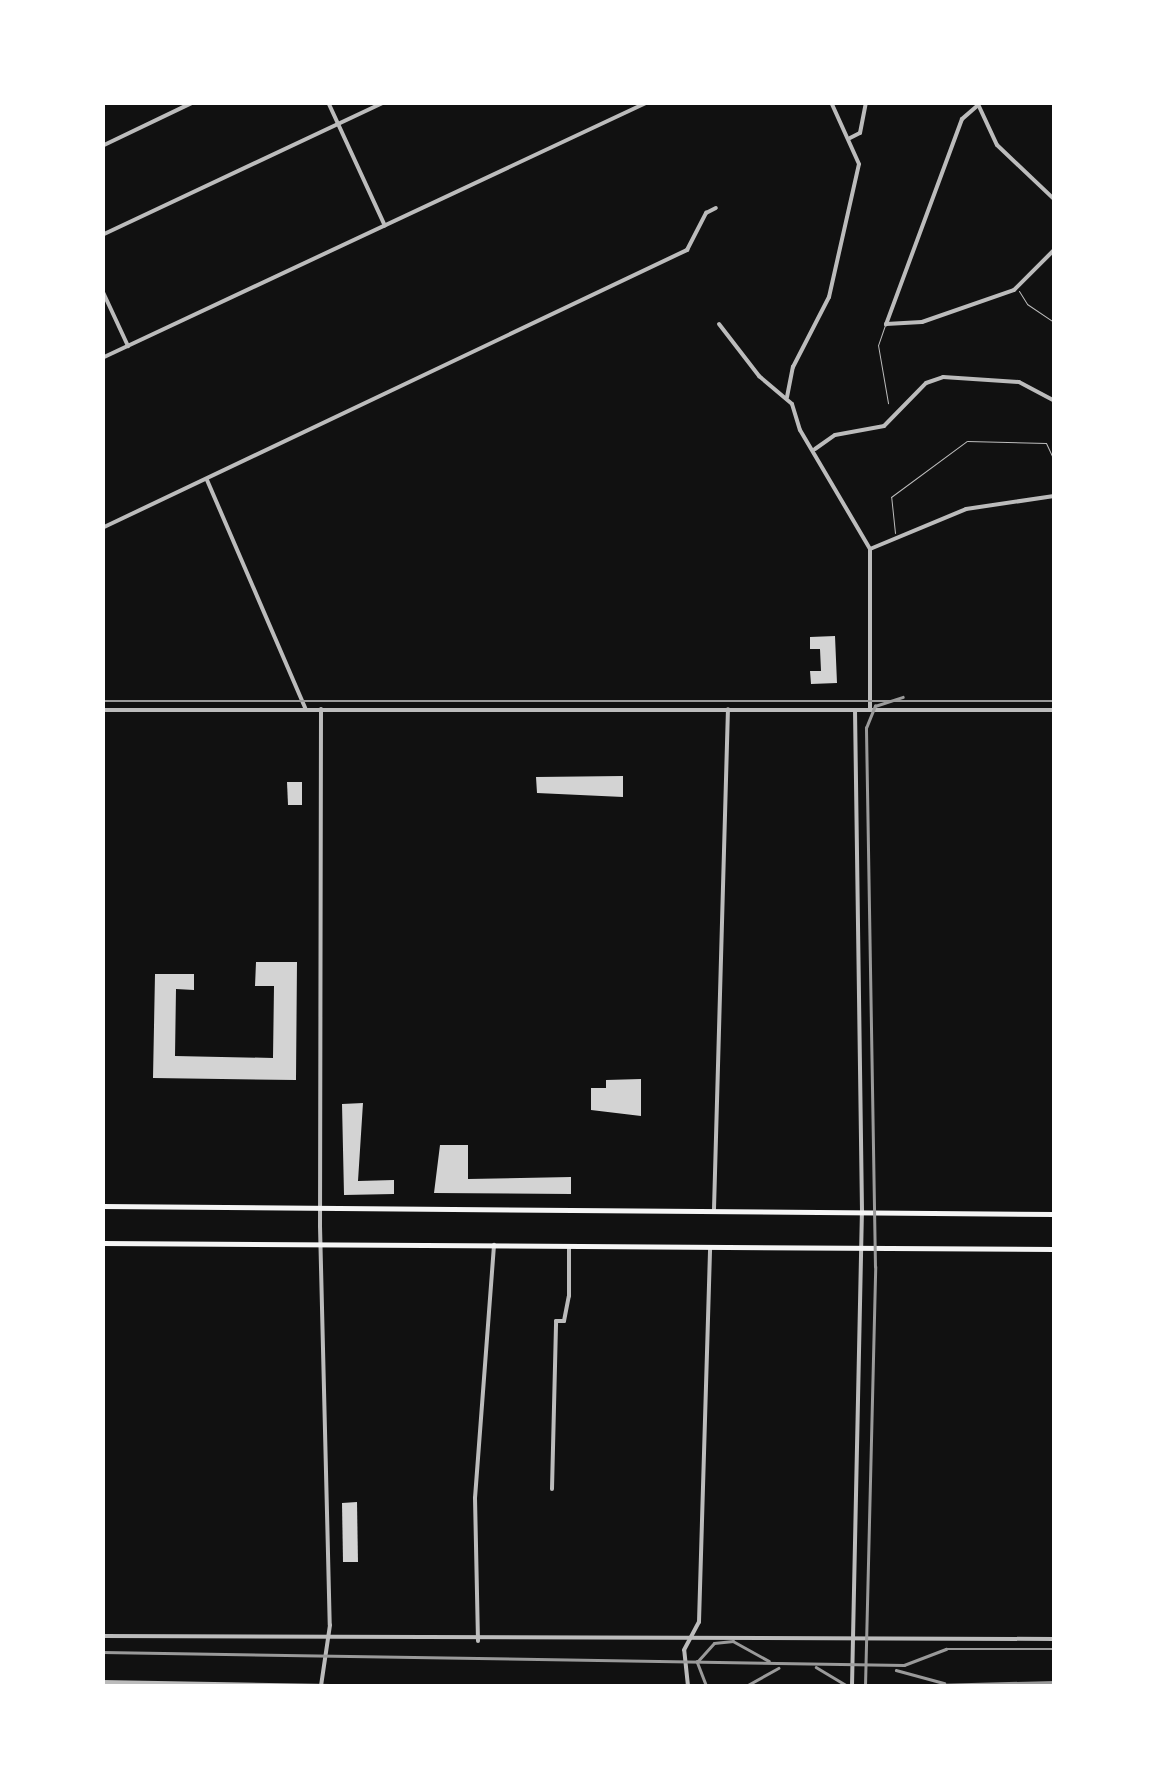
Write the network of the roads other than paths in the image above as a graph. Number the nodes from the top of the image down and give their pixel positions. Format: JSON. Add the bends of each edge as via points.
{"nodes":[{"id":1,"x":194,"y":102,"type":"edge"},
{"id":2,"x":328,"y":102,"type":"edge"},
{"id":3,"x":386,"y":102,"type":"edge"},
{"id":4,"x":648,"y":102,"type":"edge"},
{"id":5,"x":831,"y":102,"type":"edge"},
{"id":6,"x":866,"y":102,"type":"edge"},
{"id":7,"x":977,"y":104,"type":"edge"},
{"id":8,"x":339,"y":125,"type":"junction"},
{"id":9,"x":850,"y":138,"type":"junction"},
{"id":10,"x":102,"y":146,"type":"edge"},
{"id":11,"x":1054,"y":198,"type":"edge"},
{"id":12,"x":716,"y":208,"type":"dead end"},
{"id":13,"x":385,"y":226,"type":"junction"},
{"id":14,"x":102,"y":235,"type":"edge"},
{"id":15,"x":1054,"y":250,"type":"edge"},
{"id":16,"x":1018,"y":288,"type":"junction"},
{"id":17,"x":102,"y":290,"type":"edge"},
{"id":18,"x":1054,"y":322,"type":"edge"},
{"id":19,"x":719,"y":324,"type":"dead end"},
{"id":20,"x":886,"y":324,"type":"junction"},
{"id":21,"x":128,"y":346,"type":"junction"},
{"id":22,"x":102,"y":358,"type":"edge"},
{"id":23,"x":788,"y":400,"type":"junction"},
{"id":24,"x":1054,"y":401,"type":"edge"},
{"id":25,"x":888,"y":404,"type":"dead end"},
{"id":26,"x":813,"y":450,"type":"junction"},
{"id":27,"x":1054,"y":460,"type":"edge"},
{"id":28,"x":207,"y":480,"type":"junction"},
{"id":29,"x":1054,"y":496,"type":"edge"},
{"id":30,"x":102,"y":528,"type":"edge"},
{"id":31,"x":897,"y":538,"type":"junction"},
{"id":32,"x":870,"y":549,"type":"junction"},
{"id":33,"x":305,"y":708,"type":"junction"},
{"id":34,"x":321,"y":709,"type":"junction"},
{"id":35,"x":728,"y":709,"type":"junction"},
{"id":36,"x":102,"y":710,"type":"edge"},
{"id":37,"x":855,"y":710,"type":"junction"},
{"id":38,"x":870,"y":710,"type":"junction"},
{"id":39,"x":1054,"y":710,"type":"edge"},
{"id":40,"x":102,"y":1206,"type":"edge"},
{"id":41,"x":320,"y":1207,"type":"junction"},
{"id":42,"x":714,"y":1210,"type":"junction"},
{"id":43,"x":862,"y":1211,"type":"junction"},
{"id":44,"x":1054,"y":1214,"type":"edge"},
{"id":45,"x":102,"y":1243,"type":"edge"},
{"id":46,"x":322,"y":1244,"type":"junction"},
{"id":47,"x":494,"y":1245,"type":"junction"},
{"id":48,"x":569,"y":1247,"type":"junction"},
{"id":49,"x":710,"y":1247,"type":"junction"},
{"id":50,"x":862,"y":1248,"type":"junction"},
{"id":51,"x":1054,"y":1249,"type":"edge"},
{"id":52,"x":552,"y":1489,"type":"dead end"},
{"id":53,"x":102,"y":1636,"type":"edge"},
{"id":54,"x":327,"y":1638,"type":"junction"},
{"id":55,"x":1054,"y":1640,"type":"edge"},
{"id":56,"x":478,"y":1641,"type":"junction"},
{"id":57,"x":687,"y":1641,"type":"junction"},
{"id":58,"x":855,"y":1641,"type":"junction"},
{"id":59,"x":102,"y":1682,"type":"edge"},
{"id":60,"x":321,"y":1686,"type":"edge"},
{"id":61,"x":330,"y":1686,"type":"edge"},
{"id":62,"x":688,"y":1686,"type":"edge"},
{"id":63,"x":852,"y":1686,"type":"edge"}],
"edges":[{"from":1,"to":10,"type":"street"},
{"from":2,"to":8,"type":"street"},
{"from":3,"to":8,"type":"street"},
{"from":4,"to":13,"type":"street"},
{"from":5,"to":9,"type":"street"},
{"from":6,"to":9,"type":"street","via":[[860,134]]},
{"from":7,"to":11,"type":"street","via":[[997,145]]},
{"from":7,"to":20,"type":"street","via":[[961,122]]},
{"from":8,"to":13,"type":"street"},
{"from":8,"to":14,"type":"street"},
{"from":9,"to":23,"type":"street","via":[[859,164],[829,295],[793,366]]},
{"from":12,"to":28,"type":"street","via":[[706,213],[687,250]]},
{"from":13,"to":21,"type":"street"},
{"from":15,"to":16,"type":"street"},
{"from":16,"to":18,"type":"lane","via":[[1027,304]]},
{"from":16,"to":20,"type":"street","via":[[922,322]]},
{"from":17,"to":21,"type":"street"},
{"from":19,"to":23,"type":"street","via":[[759,376]]},
{"from":20,"to":25,"type":"lane","via":[[878,344]]},
{"from":21,"to":22,"type":"street"},
{"from":23,"to":26,"type":"street"},
{"from":24,"to":26,"type":"street","via":[[1019,382],[943,377],[926,383],[884,426],[835,435]]},
{"from":26,"to":32,"type":"street"},
{"from":27,"to":31,"type":"lane","via":[[1046,443],[967,441],[892,497]]},
{"from":28,"to":30,"type":"street"},
{"from":28,"to":33,"type":"street"},
{"from":29,"to":31,"type":"street","via":[[966,509]]},
{"from":31,"to":32,"type":"street"},
{"from":32,"to":38,"type":"street"},
{"from":33,"to":34,"type":"street"},
{"from":33,"to":36,"type":"street"},
{"from":34,"to":35,"type":"street"},
{"from":34,"to":41,"type":"street"},
{"from":35,"to":37,"type":"street"},
{"from":35,"to":42,"type":"street"},
{"from":37,"to":38,"type":"street"},
{"from":37,"to":43,"type":"street"},
{"from":38,"to":39,"type":"street"},
{"from":40,"to":41,"type":"main road"},
{"from":41,"to":42,"type":"main road"},
{"from":41,"to":46,"type":"street"},
{"from":42,"to":43,"type":"main road"},
{"from":43,"to":44,"type":"main road"},
{"from":43,"to":50,"type":"street"},
{"from":45,"to":46,"type":"main road"},
{"from":46,"to":47,"type":"main road"},
{"from":46,"to":54,"type":"street"},
{"from":47,"to":48,"type":"main road"},
{"from":47,"to":56,"type":"street","via":[[475,1498]]},
{"from":48,"to":49,"type":"main road"},
{"from":48,"to":52,"type":"street","via":[[569,1296],[564,1320],[556,1320]]},
{"from":49,"to":50,"type":"main road"},
{"from":49,"to":57,"type":"street","via":[[700,1622]]},
{"from":50,"to":51,"type":"main road"},
{"from":50,"to":58,"type":"street"},
{"from":53,"to":54,"type":"street"},
{"from":54,"to":56,"type":"street"},
{"from":54,"to":60,"type":"street"},
{"from":55,"to":58,"type":"street"},
{"from":56,"to":57,"type":"street"},
{"from":57,"to":58,"type":"street"},
{"from":57,"to":62,"type":"street"},
{"from":58,"to":63,"type":"street"},
{"from":59,"to":60,"type":"street"},
{"from":60,"to":61,"type":"street"}]}
